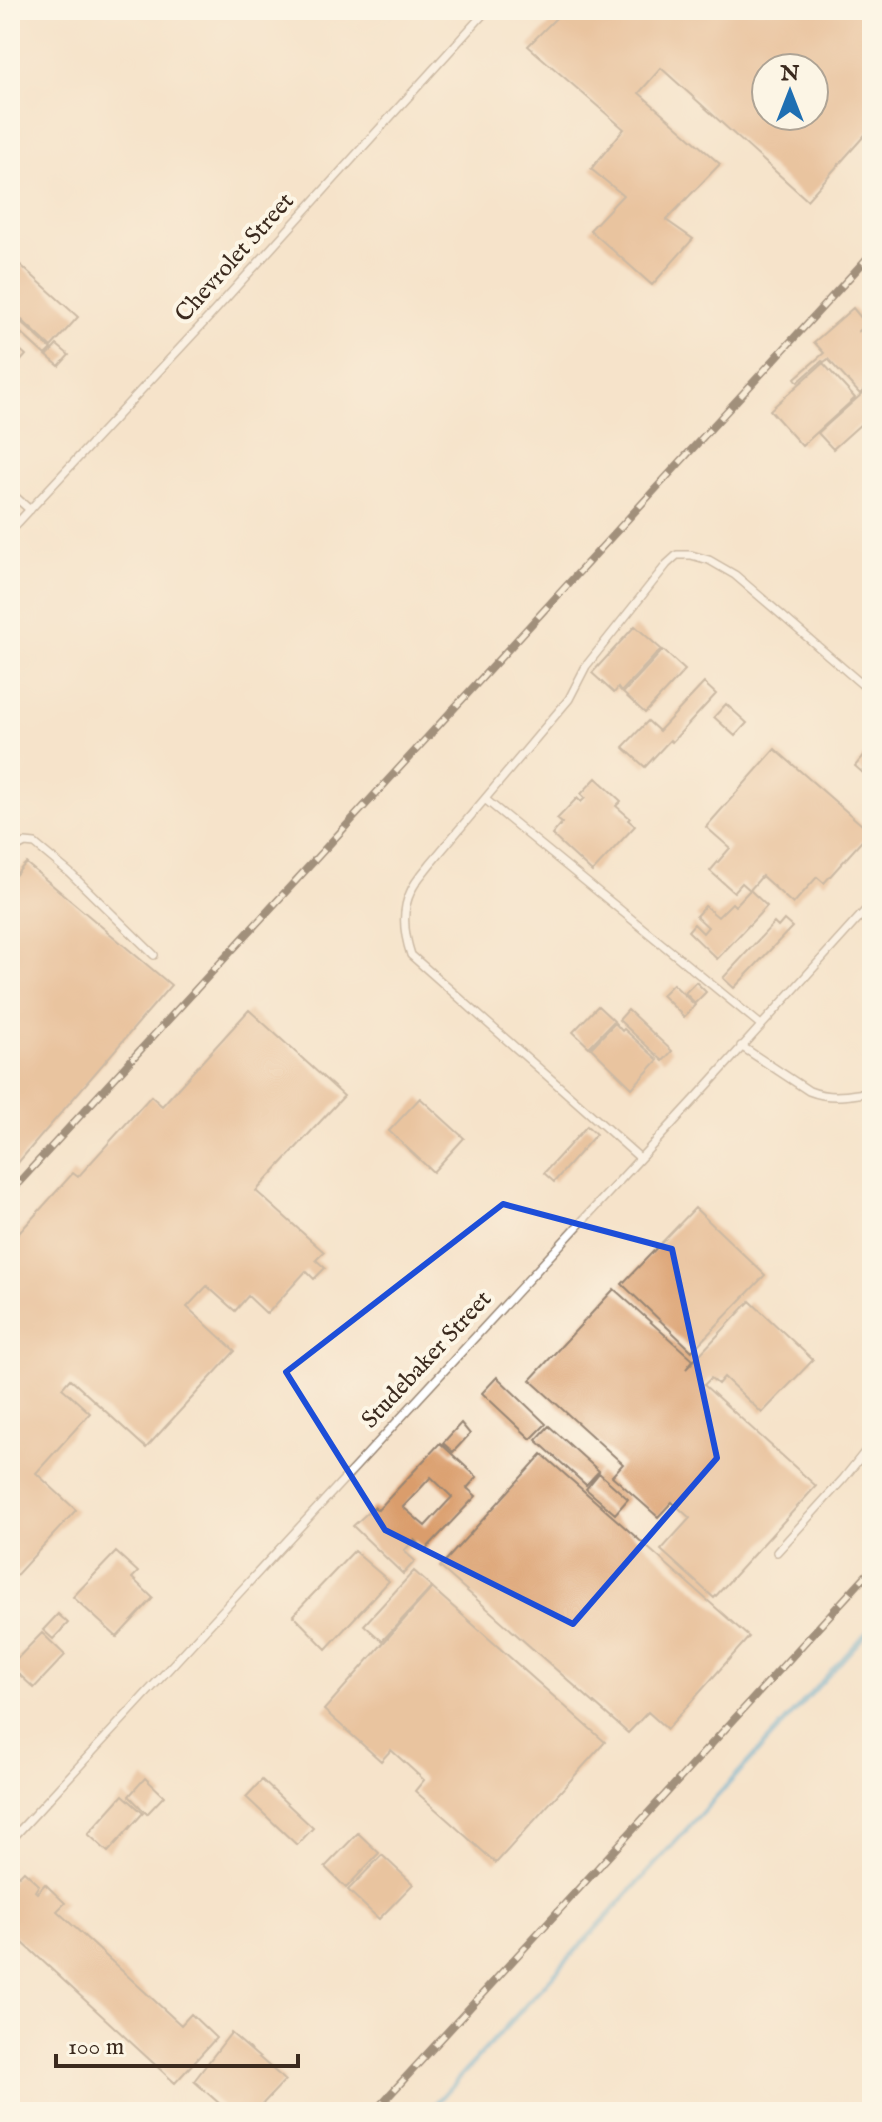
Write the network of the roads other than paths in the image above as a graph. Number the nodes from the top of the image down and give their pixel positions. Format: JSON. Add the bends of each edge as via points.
{"nodes":[{"id":1,"x":487,"y":10,"type":"edge"},
{"id":2,"x":10,"y":492,"type":"edge"},
{"id":3,"x":30,"y":510,"type":"junction"},
{"id":4,"x":10,"y":531,"type":"edge"},
{"id":5,"x":872,"y":693,"type":"edge"},
{"id":6,"x":486,"y":800,"type":"junction"},
{"id":7,"x":10,"y":851,"type":"edge"},
{"id":8,"x":872,"y":903,"type":"edge"},
{"id":9,"x":154,"y":955,"type":"dead end"},
{"id":10,"x":761,"y":1025,"type":"junction"},
{"id":11,"x":741,"y":1046,"type":"junction"},
{"id":12,"x":872,"y":1092,"type":"edge"},
{"id":13,"x":640,"y":1158,"type":"junction"},
{"id":14,"x":872,"y":1443,"type":"edge"},
{"id":15,"x":777,"y":1552,"type":"dead end"},
{"id":16,"x":10,"y":1841,"type":"edge"}],
"edges":[{"from":1,"to":3,"type":"lane","name":"Chevrolet Street"},
{"from":2,"to":3,"type":"lane"},
{"from":3,"to":4,"type":"lane","name":"Chevrolet Street"},
{"from":5,"to":6,"type":"lane","via":[[735,575],[709,560],[677,555]]},
{"from":6,"to":10,"type":"lane"},
{"from":6,"to":13,"type":"lane","via":[[411,891],[404,916],[411,955]]},
{"from":7,"to":9,"type":"lane","via":[[35,844]]},
{"from":8,"to":10,"type":"lane","name":"Studebaker Street"},
{"from":10,"to":11,"type":"lane","name":"Studebaker Street"},
{"from":11,"to":12,"type":"lane","via":[[809,1091],[836,1097]]},
{"from":11,"to":13,"type":"lane","name":"Studebaker Street"},
{"from":13,"to":16,"type":"lane","name":"Studebaker Street"},
{"from":14,"to":15,"type":"lane"}]}
